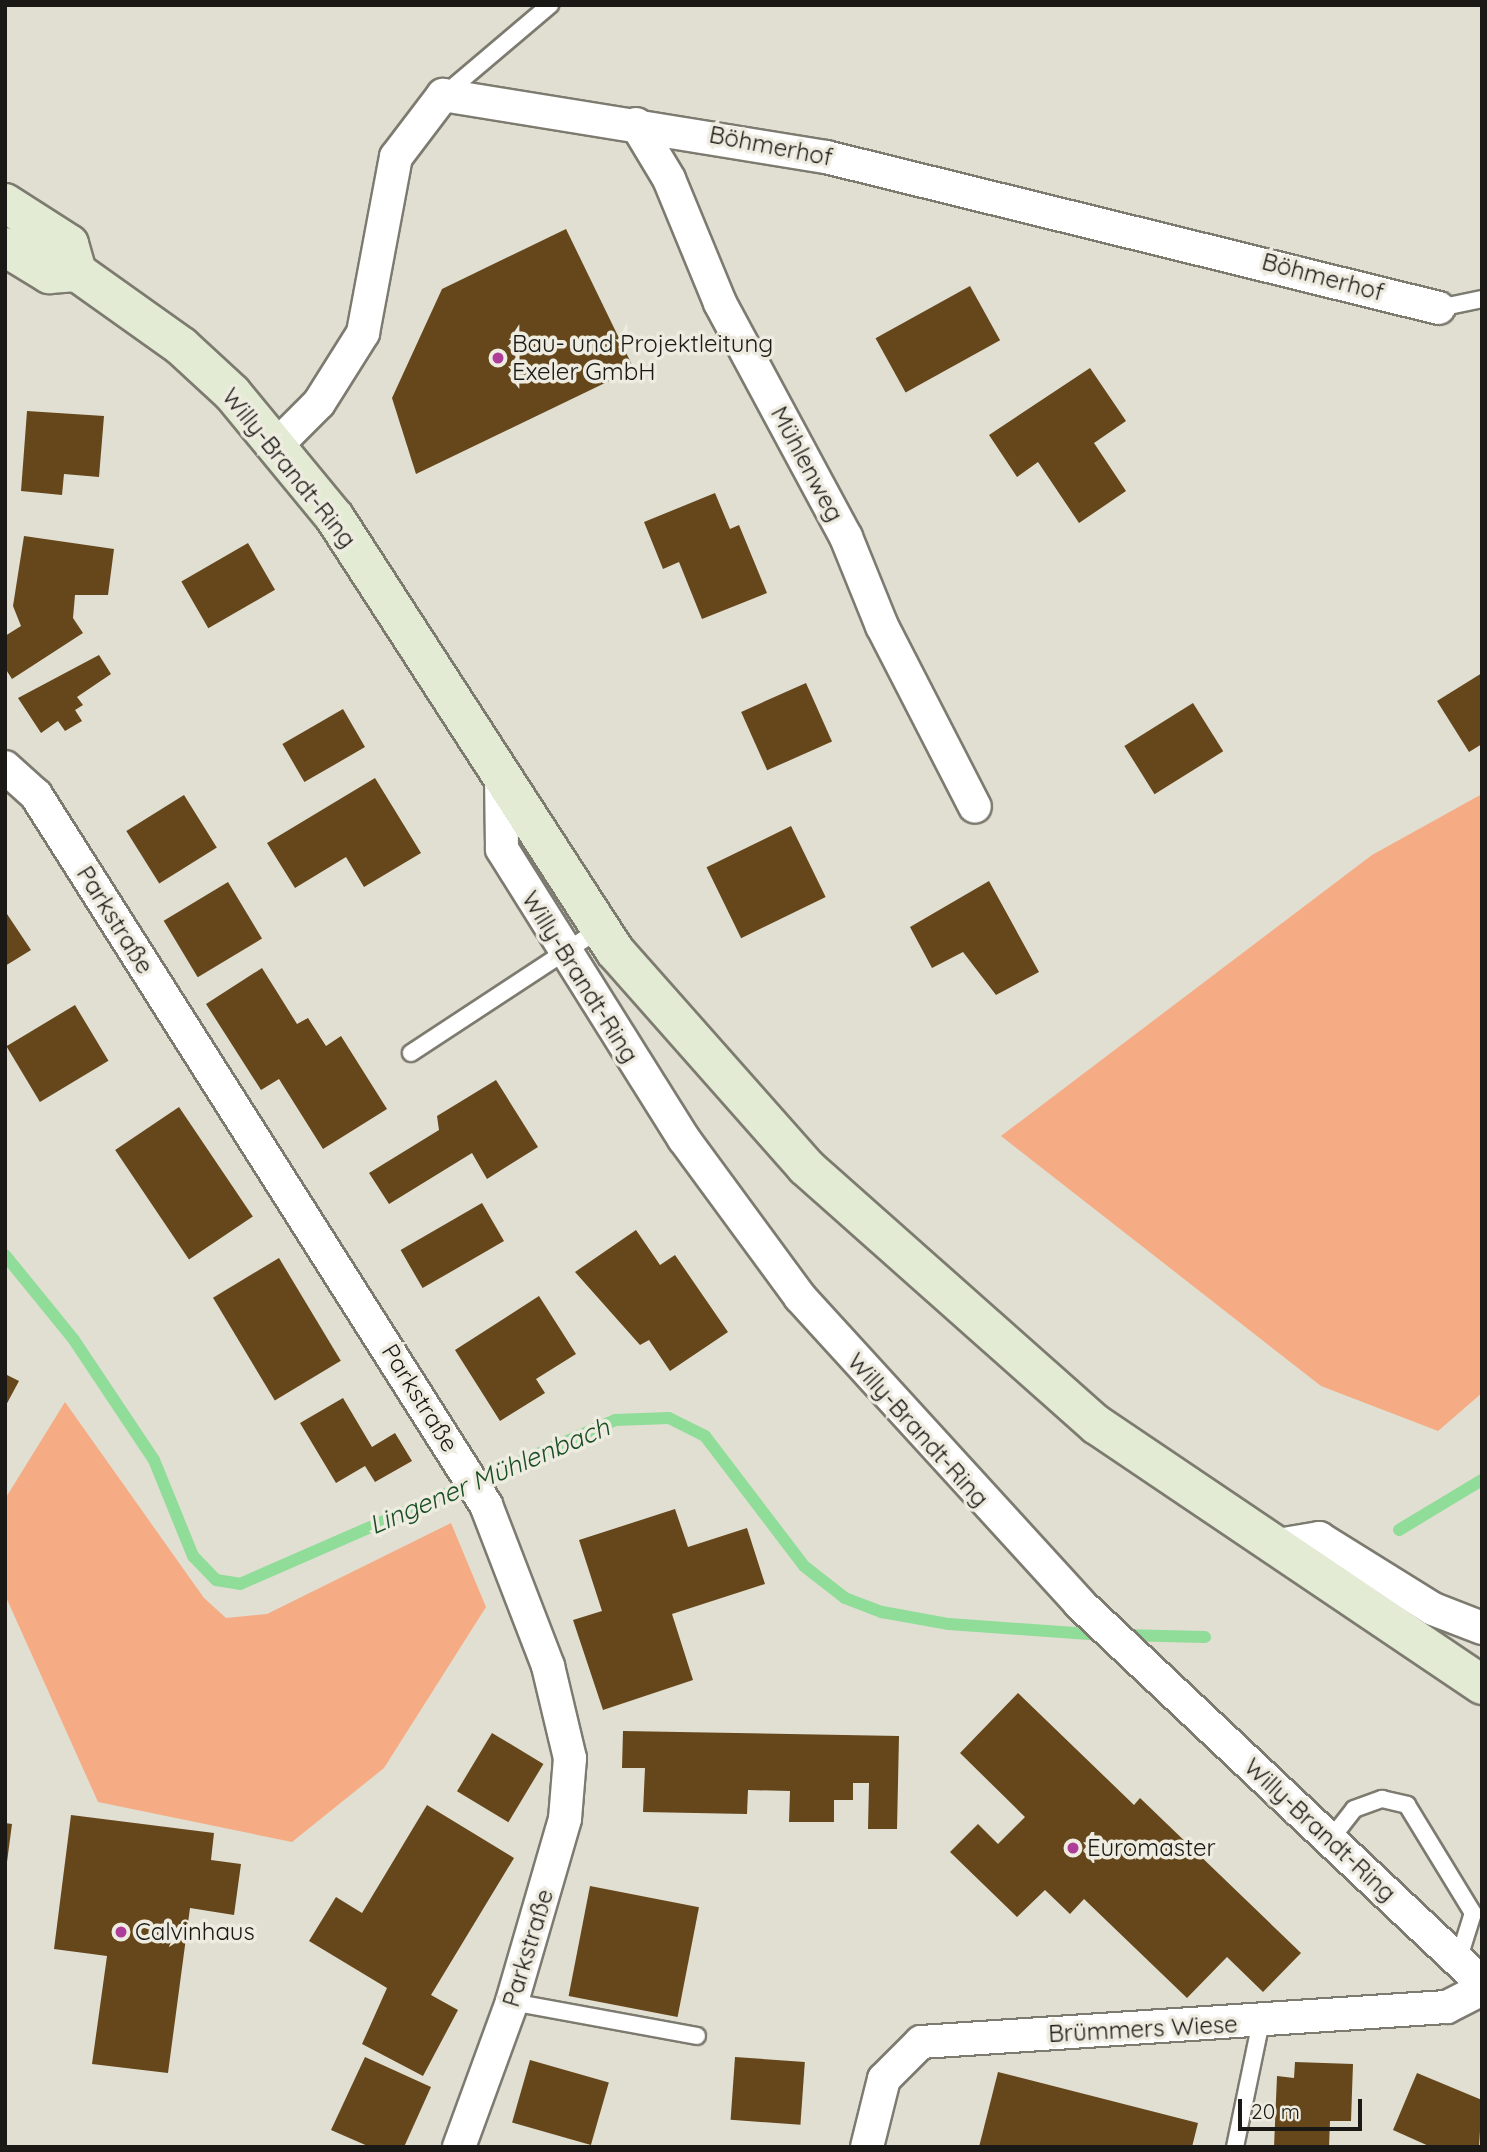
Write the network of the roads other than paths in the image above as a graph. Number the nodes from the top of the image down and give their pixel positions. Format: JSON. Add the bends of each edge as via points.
{"nodes":[{"id":1,"x":550,"y":5,"type":"edge"},
{"id":2,"x":443,"y":96,"type":"junction"},
{"id":3,"x":636,"y":124,"type":"junction"},
{"id":4,"x":5,"y":203,"type":"edge"},
{"id":5,"x":5,"y":247,"type":"edge"},
{"id":6,"x":77,"y":272,"type":"junction"},
{"id":7,"x":1482,"y":299,"type":"edge"},
{"id":8,"x":1438,"y":308,"type":"joint"},
{"id":9,"x":277,"y":445,"type":"junction"},
{"id":10,"x":5,"y":767,"type":"edge"},
{"id":11,"x":501,"y":776,"type":"junction"},
{"id":12,"x":975,"y":807,"type":"dead end"},
{"id":13,"x":600,"y":929,"type":"junction"},
{"id":14,"x":562,"y":953,"type":"junction"},
{"id":15,"x":411,"y":1053,"type":"dead end"},
{"id":16,"x":1272,"y":1546,"type":"junction"},
{"id":17,"x":1482,"y":1628,"type":"edge"},
{"id":18,"x":1482,"y":1685,"type":"edge"},
{"id":19,"x":1330,"y":1840,"type":"junction"},
{"id":20,"x":1458,"y":1961,"type":"junction"},
{"id":21,"x":1482,"y":1983,"type":"edge"},
{"id":22,"x":1482,"y":1989,"type":"edge"},
{"id":23,"x":512,"y":2002,"type":"junction"},
{"id":24,"x":1261,"y":2022,"type":"junction"},
{"id":25,"x":697,"y":2036,"type":"dead end"},
{"id":26,"x":459,"y":2147,"type":"edge"},
{"id":27,"x":867,"y":2147,"type":"edge"},
{"id":28,"x":1235,"y":2147,"type":"edge"}],
"edges":[{"from":1,"to":2,"type":"lane"},
{"from":2,"to":3,"type":"street","name":"Böhmerhof"},
{"from":2,"to":9,"type":"street","via":[[396,157],[363,333],[319,403]]},
{"from":3,"to":8,"type":"street","name":"Böhmerhof","via":[[826,156]]},
{"from":3,"to":12,"type":"street","name":"Mühlenweg","via":[[670,179],[720,303],[846,537],[882,626]]},
{"from":4,"to":6,"type":"main road","via":[[69,244]]},
{"from":5,"to":6,"type":"main road","via":[[49,274]]},
{"from":6,"to":9,"type":"main road","name":"Willy-Brandt-Ring","via":[[181,346]]},
{"from":7,"to":8,"type":"lane","name":"Böhmerhof"},
{"from":9,"to":11,"type":"main road","name":"Willy-Brandt-Ring","via":[[335,518]]},
{"from":10,"to":23,"type":"street","name":"Parkstraße","via":[[36,795],[486,1505],[548,1666],[570,1758],[565,1819]]},
{"from":11,"to":13,"type":"main road","name":"Willy-Brandt-Ring"},
{"from":11,"to":14,"type":"street","name":"Willy-Brandt-Ring","via":[[502,849]]},
{"from":13,"to":14,"type":"lane"},
{"from":13,"to":16,"type":"main road","name":"Willy-Brandt-Ring","via":[[729,1086],[886,1242],[1097,1425]]},
{"from":14,"to":15,"type":"lane"},
{"from":14,"to":19,"type":"street","name":"Willy-Brandt-Ring","via":[[684,1139],[800,1297],[1079,1603]]},
{"from":16,"to":17,"type":"street","via":[[1318,1538],[1433,1609]]},
{"from":16,"to":18,"type":"main road","name":"Willy-Brandt-Ring"},
{"from":19,"to":20,"type":"street","name":"Willy-Brandt-Ring"},
{"from":19,"to":20,"type":"lane","via":[[1354,1809],[1382,1799],[1407,1805],[1473,1913]]},
{"from":20,"to":21,"type":"street","name":"Willy-Brandt-Ring"},
{"from":22,"to":24,"type":"street","name":"Brümmers Wiese","via":[[1447,2007]]},
{"from":23,"to":25,"type":"lane"},
{"from":23,"to":26,"type":"street","name":"Parkstraße"},
{"from":24,"to":27,"type":"street","name":"Brümmers Wiese","via":[[922,2042],[884,2079]]},
{"from":24,"to":28,"type":"lane"}]}
